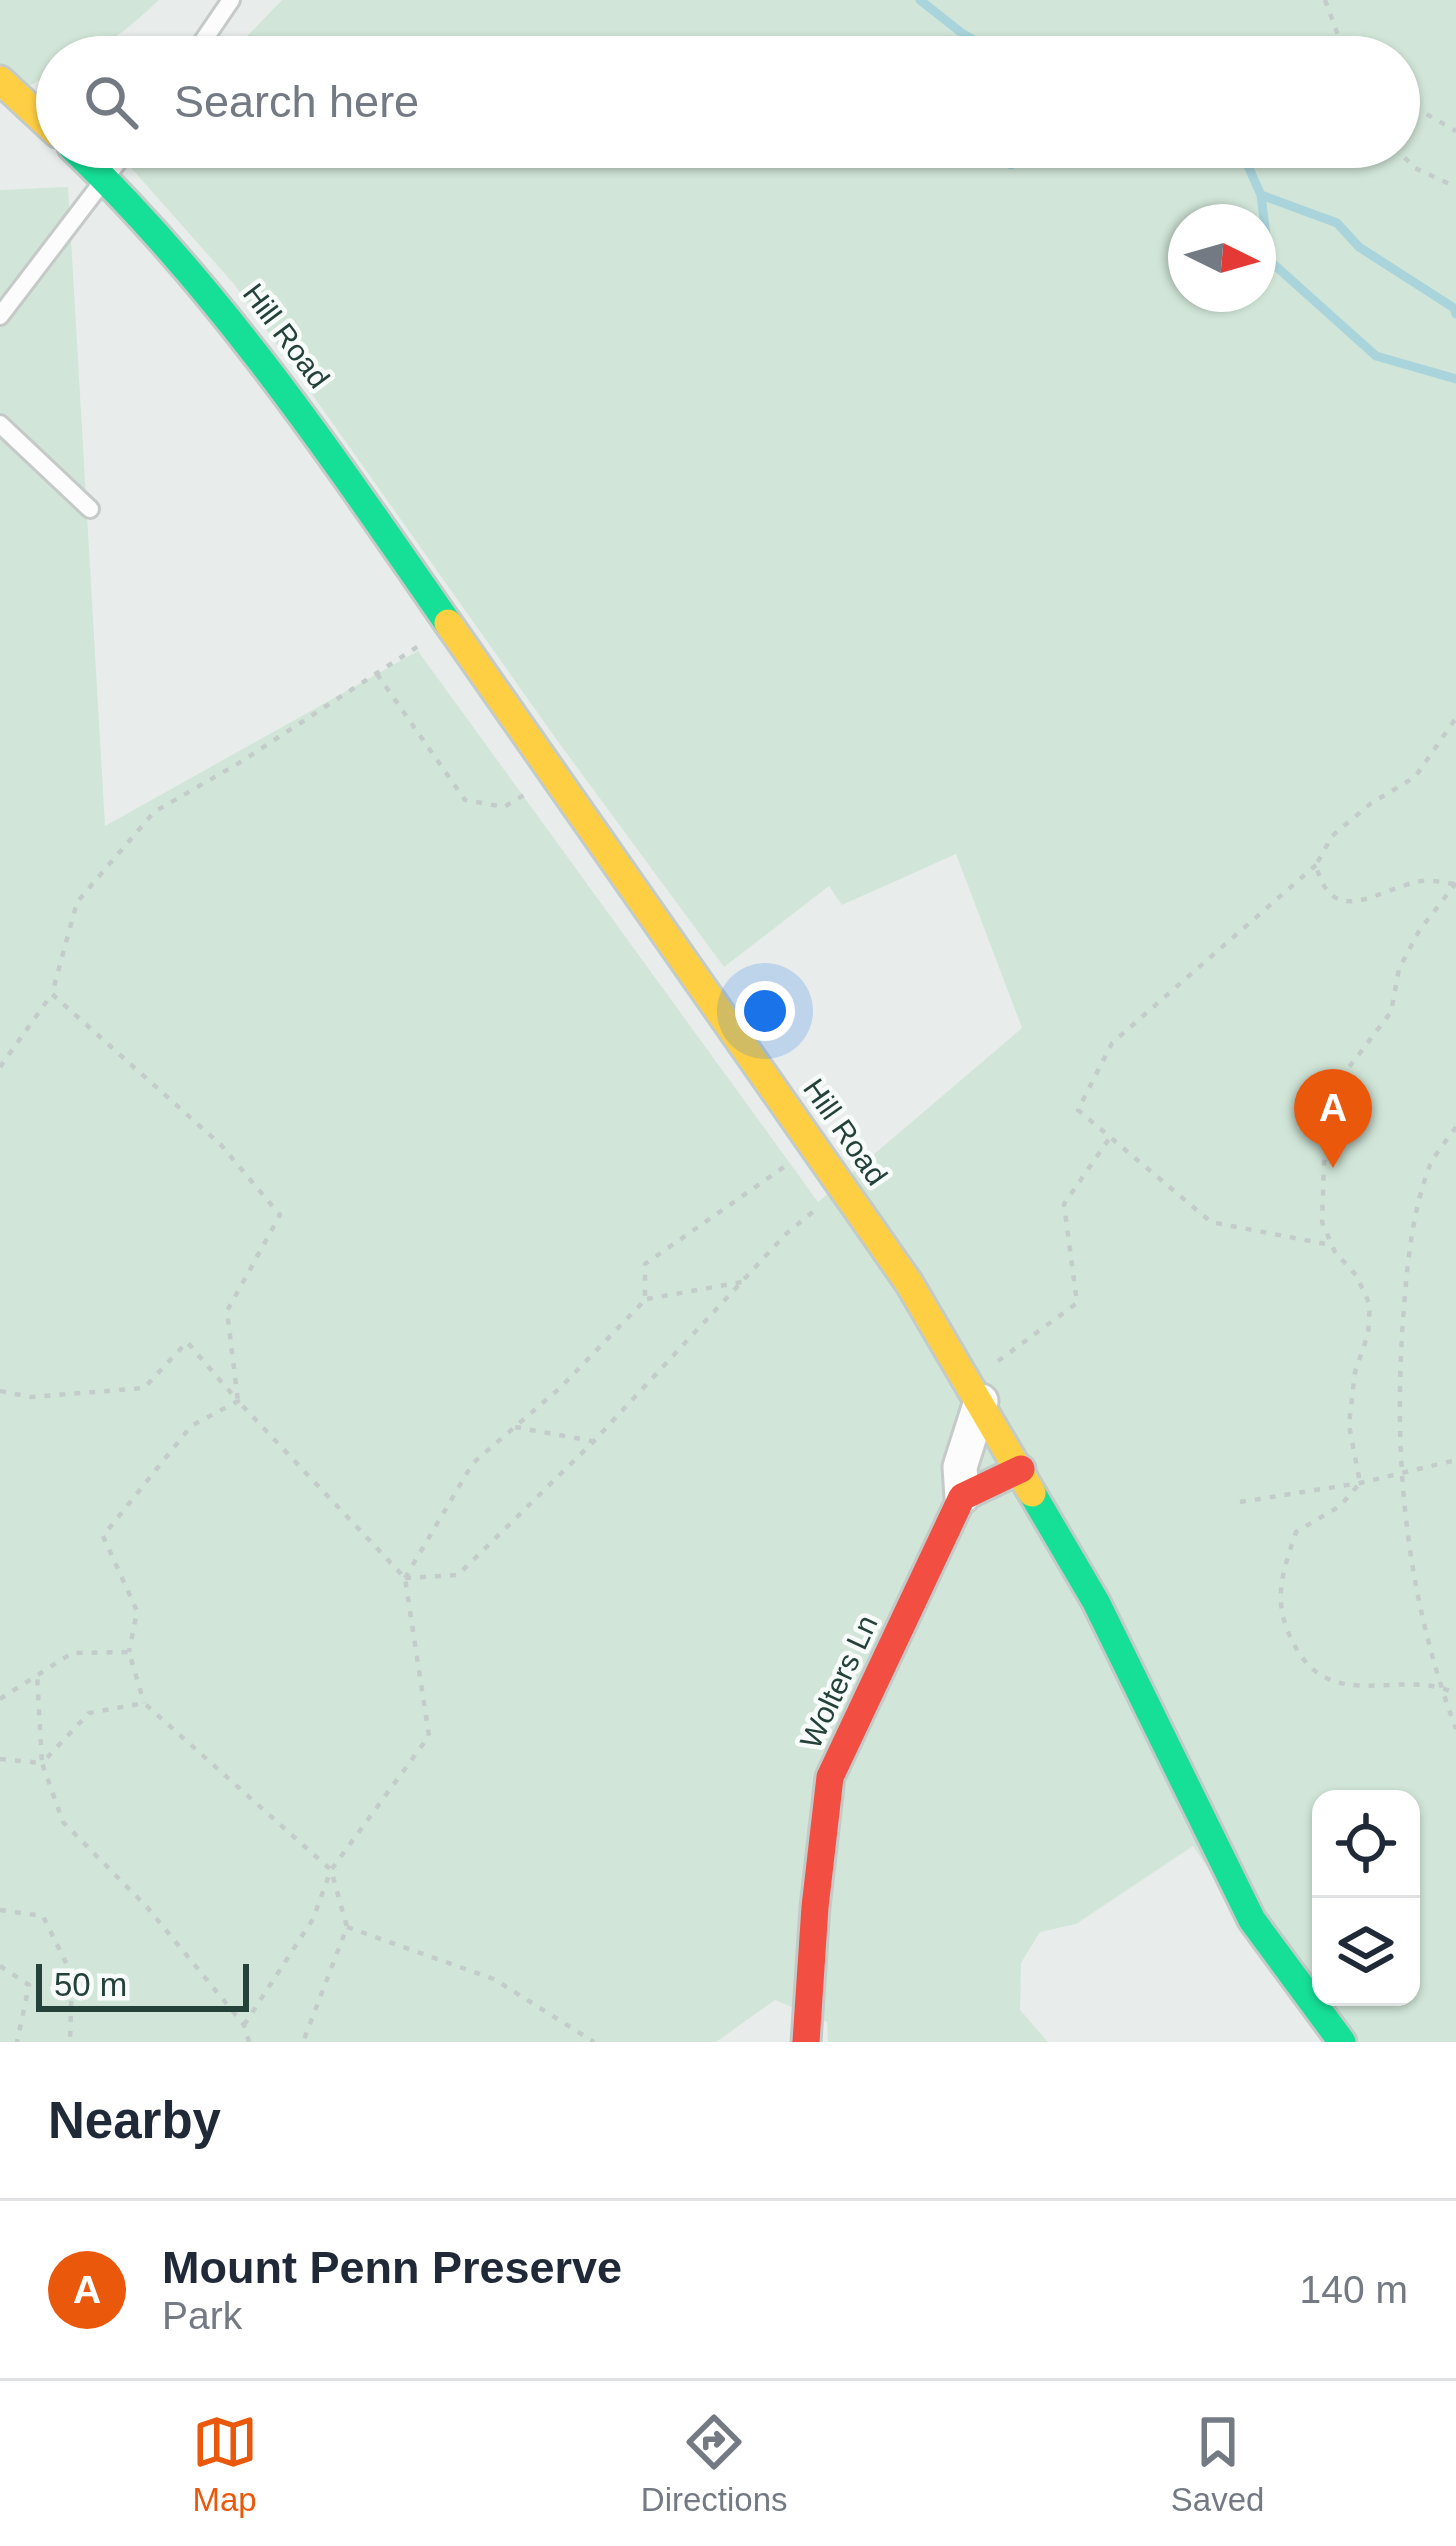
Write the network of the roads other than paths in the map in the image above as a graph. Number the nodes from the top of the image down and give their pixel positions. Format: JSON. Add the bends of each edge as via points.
{"nodes":[{"id":1,"x":232,"y":0,"type":"edge"},
{"id":2,"x":207,"y":36,"type":"edge"},
{"id":3,"x":0,"y":81,"type":"edge"},
{"id":4,"x":36,"y":114,"type":"edge"},
{"id":5,"x":94,"y":168,"type":"edge"},
{"id":6,"x":114,"y":168,"type":"edge"},
{"id":7,"x":106,"y":180,"type":"junction"},
{"id":8,"x":0,"y":316,"type":"edge"},
{"id":9,"x":0,"y":424,"type":"edge"},
{"id":10,"x":90,"y":509,"type":"dead end"},
{"id":11,"x":975,"y":1392,"type":"junction"},
{"id":12,"x":1021,"y":1469,"type":"junction"},
{"id":13,"x":962,"y":1497,"type":"junction"},
{"id":14,"x":806,"y":2042,"type":"edge"},
{"id":15,"x":1342,"y":2042,"type":"edge"}],
"edges":[{"from":1,"to":2,"type":"lane"},
{"from":3,"to":4,"type":"street"},
{"from":5,"to":7,"type":"street","name":"Hill Road"},
{"from":6,"to":7,"type":"lane"},
{"from":7,"to":8,"type":"lane"},
{"from":7,"to":11,"type":"street","name":"Hill Road","via":[[208,287],[359,492],[816,1145]]},
{"from":9,"to":10,"type":"lane"},
{"from":11,"to":12,"type":"street","name":"Hill Road"},
{"from":11,"to":13,"type":"street"},
{"from":12,"to":13,"type":"street"},
{"from":12,"to":15,"type":"street","name":"Hill Road","via":[[1118,1645],[1252,1920]]},
{"from":13,"to":14,"type":"street","name":"Wolters Ln","via":[[830,1777]]}]}
